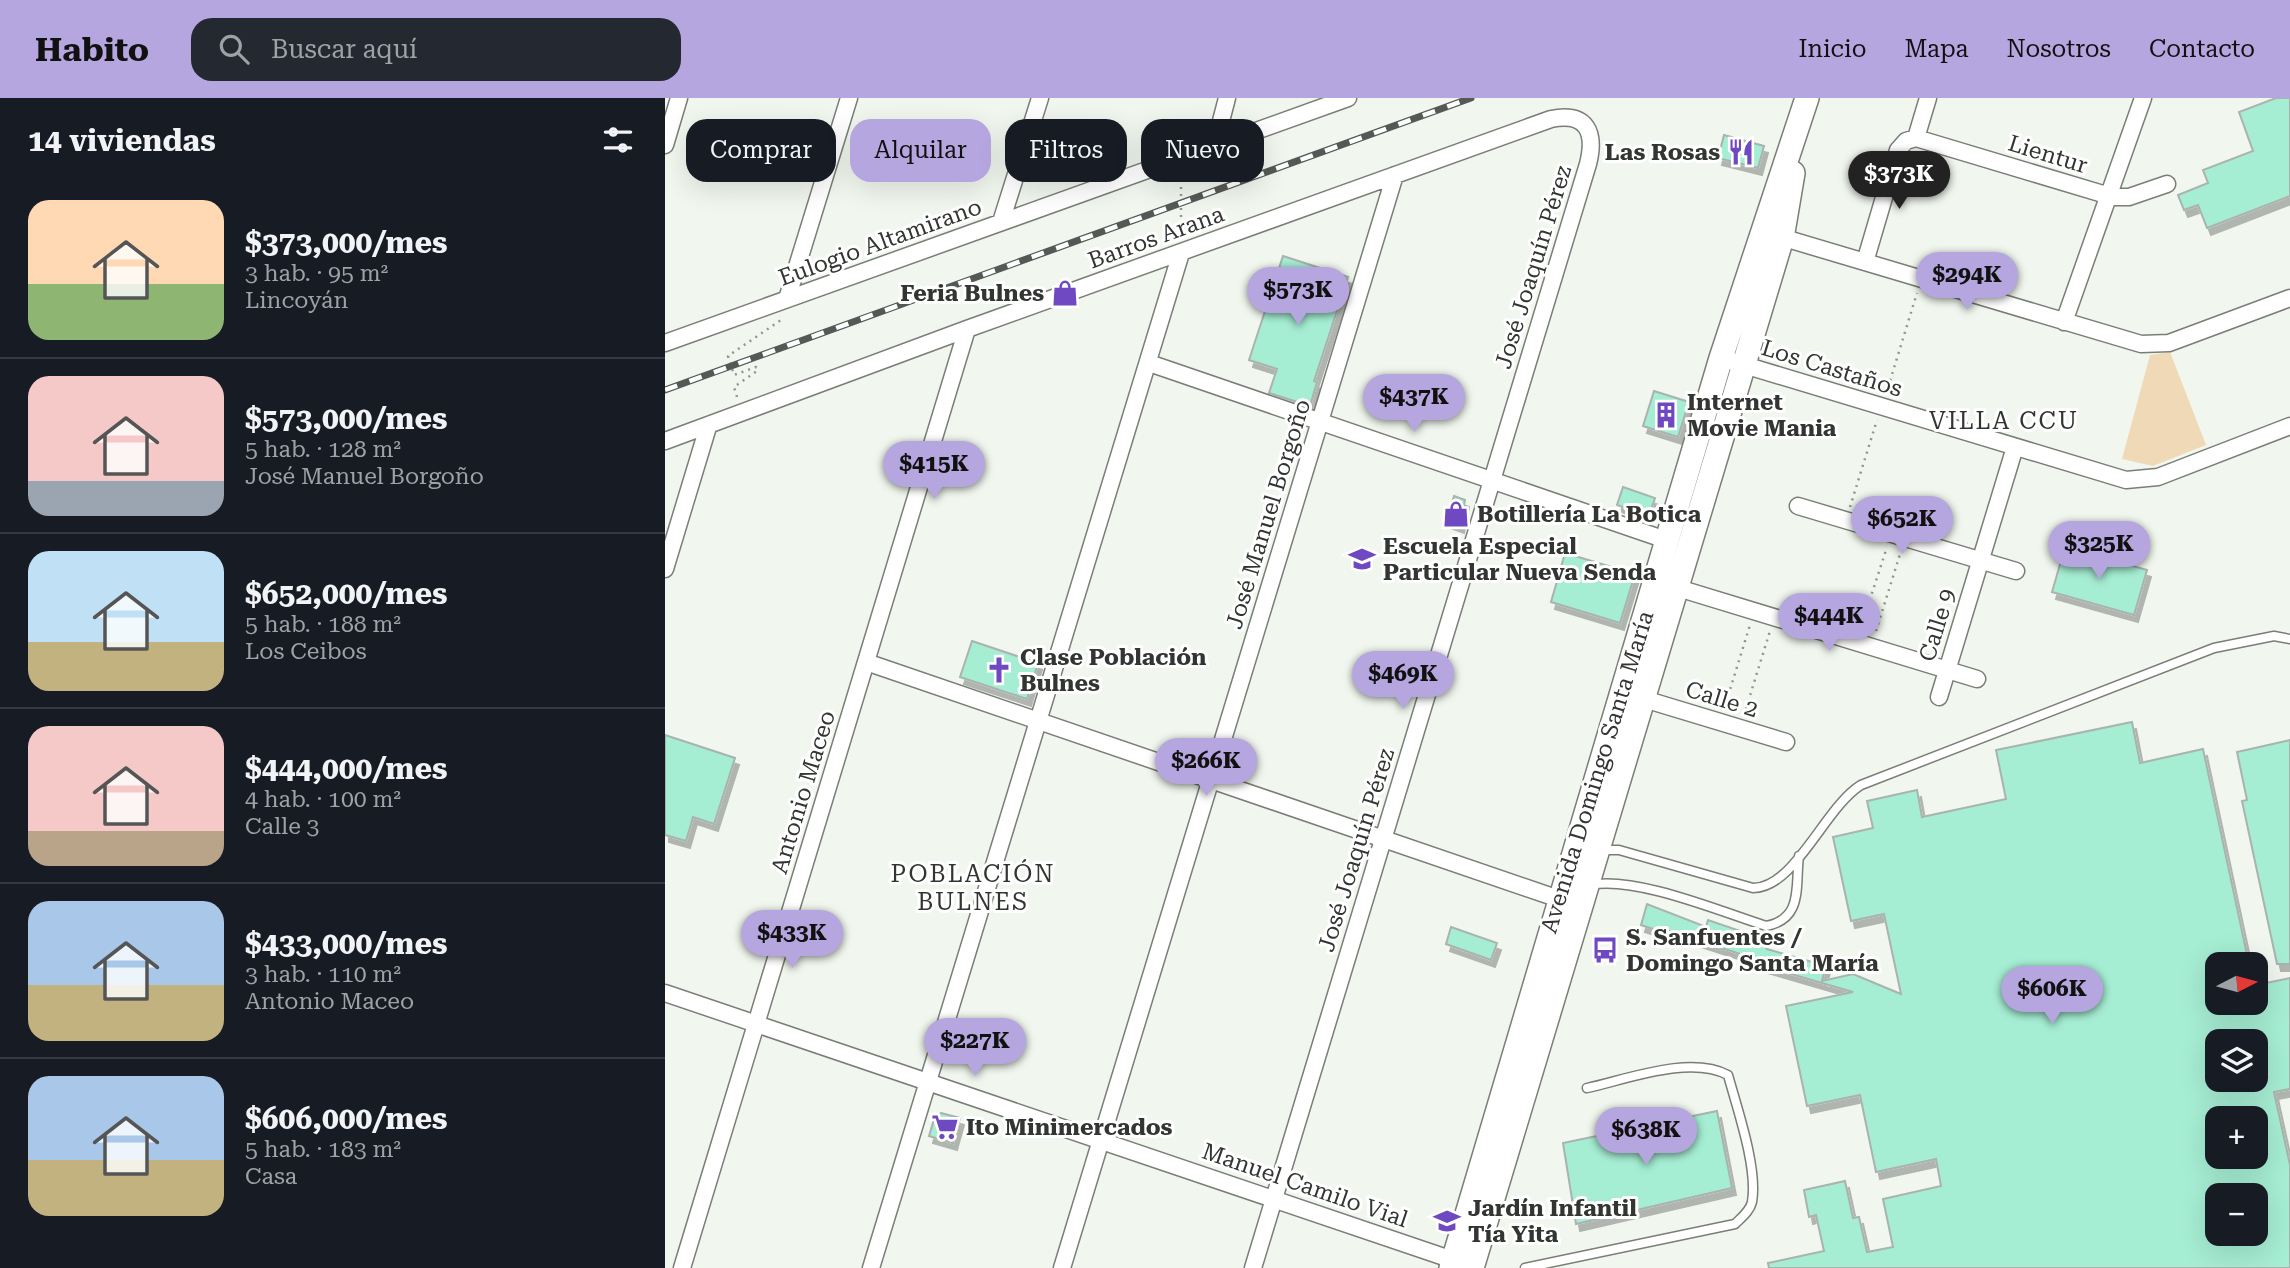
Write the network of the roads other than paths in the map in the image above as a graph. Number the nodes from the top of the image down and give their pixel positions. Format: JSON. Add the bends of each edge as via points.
{"nodes":[{"id":1,"x":679,"y":98,"type":"edge"},
{"id":2,"x":849,"y":98,"type":"edge"},
{"id":3,"x":1040,"y":98,"type":"edge"},
{"id":4,"x":1227,"y":98,"type":"edge"},
{"id":5,"x":1348,"y":98,"type":"edge"},
{"id":6,"x":1928,"y":98,"type":"edge"},
{"id":7,"x":2143,"y":98,"type":"edge"},
{"id":8,"x":1804,"y":108,"type":"edge"},
{"id":9,"x":1222,"y":119,"type":"edge"},
{"id":10,"x":1584,"y":124,"type":"joint"},
{"id":11,"x":1264,"y":128,"type":"edge"},
{"id":12,"x":1916,"y":138,"type":"junction"},
{"id":13,"x":665,"y":145,"type":"edge"},
{"id":14,"x":1141,"y":173,"type":"edge"},
{"id":15,"x":1395,"y":175,"type":"junction"},
{"id":16,"x":2167,"y":184,"type":"dead end"},
{"id":17,"x":2106,"y":196,"type":"junction"},
{"id":18,"x":1001,"y":222,"type":"junction"},
{"id":19,"x":1773,"y":234,"type":"junction"},
{"id":20,"x":1181,"y":253,"type":"junction"},
{"id":21,"x":1865,"y":262,"type":"junction"},
{"id":22,"x":2290,"y":298,"type":"edge"},
{"id":23,"x":781,"y":302,"type":"junction"},
{"id":24,"x":2064,"y":322,"type":"junction"},
{"id":25,"x":967,"y":329,"type":"junction"},
{"id":26,"x":665,"y":343,"type":"edge"},
{"id":27,"x":1721,"y":358,"type":"junction"},
{"id":28,"x":1149,"y":363,"type":"junction"},
{"id":29,"x":1744,"y":365,"type":"junction"},
{"id":30,"x":1320,"y":421,"type":"junction"},
{"id":31,"x":708,"y":426,"type":"junction"},
{"id":32,"x":2290,"y":426,"type":"edge"},
{"id":33,"x":665,"y":441,"type":"edge"},
{"id":34,"x":2015,"y":447,"type":"junction"},
{"id":35,"x":1492,"y":480,"type":"junction"},
{"id":36,"x":1798,"y":506,"type":"dead end"},
{"id":37,"x":1666,"y":540,"type":"junction"},
{"id":38,"x":1980,"y":560,"type":"junction"},
{"id":39,"x":665,"y":569,"type":"edge"},
{"id":40,"x":2016,"y":571,"type":"dead end"},
{"id":41,"x":1678,"y":588,"type":"junction"},
{"id":42,"x":2290,"y":639,"type":"edge"},
{"id":43,"x":866,"y":662,"type":"junction"},
{"id":44,"x":1947,"y":670,"type":"junction"},
{"id":45,"x":1977,"y":679,"type":"dead end"},
{"id":46,"x":1939,"y":697,"type":"dead end"},
{"id":47,"x":1644,"y":699,"type":"junction"},
{"id":48,"x":1039,"y":721,"type":"junction"},
{"id":49,"x":1786,"y":742,"type":"dead end"},
{"id":50,"x":1210,"y":780,"type":"junction"},
{"id":51,"x":1383,"y":839,"type":"junction"},
{"id":52,"x":1585,"y":854,"type":"junction"},
{"id":53,"x":1799,"y":856,"type":"junction"},
{"id":54,"x":1589,"y":885,"type":"junction"},
{"id":55,"x":1559,"y":899,"type":"junction"},
{"id":56,"x":665,"y":993,"type":"edge"},
{"id":57,"x":756,"y":1024,"type":"junction"},
{"id":58,"x":928,"y":1082,"type":"junction"},
{"id":59,"x":1587,"y":1088,"type":"dead end"},
{"id":60,"x":1101,"y":1140,"type":"junction"},
{"id":61,"x":1274,"y":1198,"type":"junction"},
{"id":62,"x":1460,"y":1266,"type":"edge"},
{"id":63,"x":682,"y":1268,"type":"edge"},
{"id":64,"x":871,"y":1268,"type":"edge"},
{"id":65,"x":1062,"y":1268,"type":"edge"},
{"id":66,"x":1253,"y":1268,"type":"edge"},
{"id":67,"x":1525,"y":1268,"type":"edge"}],
"edges":[{"from":1,"to":13,"type":"street"},
{"from":2,"to":23,"type":"street"},
{"from":3,"to":18,"type":"street"},
{"from":4,"to":9,"type":"street"},
{"from":5,"to":11,"type":"street","name":"Eulogio Altamirano"},
{"from":6,"to":12,"type":"street"},
{"from":7,"to":17,"type":"street"},
{"from":8,"to":19,"type":"main road","name":"Avenida Domingo Santa María"},
{"from":10,"to":15,"type":"street","name":"Barros Arana","via":[[1567,116],[1551,119]]},
{"from":10,"to":35,"type":"street","name":"José Joaquín Pérez","via":[[1591,139],[1588,164]]},
{"from":12,"to":17,"type":"street","name":"Lientur"},
{"from":12,"to":21,"type":"street","via":[[1898,150]]},
{"from":14,"to":18,"type":"street","name":"Eulogio Altamirano"},
{"from":15,"to":20,"type":"street","name":"Barros Arana"},
{"from":15,"to":30,"type":"street","name":"José Manuel Borgoño"},
{"from":16,"to":17,"type":"street","name":"Lientur","via":[[2129,197]]},
{"from":17,"to":24,"type":"street"},
{"from":18,"to":23,"type":"street","name":"Eulogio Altamirano"},
{"from":19,"to":21,"type":"street"},
{"from":19,"to":27,"type":"main road","name":"Avenida Domingo Santa María"},
{"from":19,"to":29,"type":"main road","name":"Avenida Domingo Santa María"},
{"from":20,"to":25,"type":"street","name":"Barros Arana"},
{"from":20,"to":28,"type":"street"},
{"from":21,"to":24,"type":"street"},
{"from":22,"to":24,"type":"street","via":[[2158,345]]},
{"from":23,"to":26,"type":"street","name":"Eulogio Altamirano"},
{"from":25,"to":31,"type":"street","name":"Barros Arana"},
{"from":25,"to":43,"type":"street","name":"Antonio Maceo"},
{"from":27,"to":29,"type":"street","name":"Los Castaños"},
{"from":27,"to":37,"type":"main road","name":"Avenida Domingo Santa María"},
{"from":28,"to":30,"type":"street"},
{"from":28,"to":48,"type":"street"},
{"from":29,"to":34,"type":"street","name":"Los Castaños"},
{"from":29,"to":41,"type":"main road","name":"Avenida Domingo Santa María"},
{"from":30,"to":35,"type":"street"},
{"from":30,"to":50,"type":"street","name":"José Manuel Borgoño"},
{"from":31,"to":33,"type":"street","name":"Barros Arana"},
{"from":31,"to":39,"type":"street"},
{"from":32,"to":34,"type":"street","name":"Los Castaños","via":[[2158,477],[2136,481]]},
{"from":34,"to":38,"type":"street","name":"Calle 9"},
{"from":35,"to":37,"type":"street"},
{"from":35,"to":51,"type":"street","name":"José Joaquín Pérez"},
{"from":36,"to":38,"type":"street"},
{"from":37,"to":52,"type":"main road","name":"Avenida Domingo Santa María"},
{"from":38,"to":40,"type":"street"},
{"from":38,"to":44,"type":"street","name":"Calle 9"},
{"from":41,"to":44,"type":"street"},
{"from":41,"to":47,"type":"main road","name":"Avenida Domingo Santa María"},
{"from":42,"to":53,"type":"lane","via":[[2274,636],[2214,648],[1861,785],[1845,797]]},
{"from":43,"to":48,"type":"street"},
{"from":43,"to":57,"type":"street","name":"Antonio Maceo"},
{"from":44,"to":45,"type":"street"},
{"from":44,"to":46,"type":"street","name":"Calle 9"},
{"from":47,"to":49,"type":"street","name":"Calle 2"},
{"from":47,"to":52,"type":"main road","name":"Avenida Domingo Santa María"},
{"from":48,"to":50,"type":"street"},
{"from":48,"to":58,"type":"street"},
{"from":50,"to":51,"type":"street"},
{"from":50,"to":60,"type":"street","name":"José Manuel Borgoño"},
{"from":51,"to":55,"type":"street"},
{"from":51,"to":61,"type":"street","name":"José Joaquín Pérez"},
{"from":52,"to":53,"type":"lane","via":[[1619,850],[1753,888],[1772,884]]},
{"from":52,"to":54,"type":"main road","name":"Avenida Domingo Santa María"},
{"from":52,"to":55,"type":"main road","name":"Avenida Domingo Santa María"},
{"from":53,"to":54,"type":"lane","via":[[1796,903],[1788,916],[1766,926],[1631,885]]},
{"from":54,"to":55,"type":"street"},
{"from":54,"to":62,"type":"main road","name":"Avenida Domingo Santa María"},
{"from":55,"to":62,"type":"main road","name":"Avenida Domingo Santa María"},
{"from":56,"to":57,"type":"street","name":"Manuel Camilo Vial"},
{"from":57,"to":58,"type":"street","name":"Manuel Camilo Vial"},
{"from":57,"to":63,"type":"street","name":"Antonio Maceo"},
{"from":58,"to":60,"type":"street","name":"Manuel Camilo Vial"},
{"from":58,"to":64,"type":"street"},
{"from":59,"to":67,"type":"lane","via":[[1693,1065],[1713,1067],[1728,1075],[1748,1153],[1752,1201],[1747,1214],[1735,1224]]},
{"from":60,"to":61,"type":"street","name":"Manuel Camilo Vial"},
{"from":60,"to":65,"type":"street","name":"José Manuel Borgoño"},
{"from":61,"to":62,"type":"street","name":"Manuel Camilo Vial"},
{"from":61,"to":66,"type":"street","name":"José Joaquín Pérez"}]}
